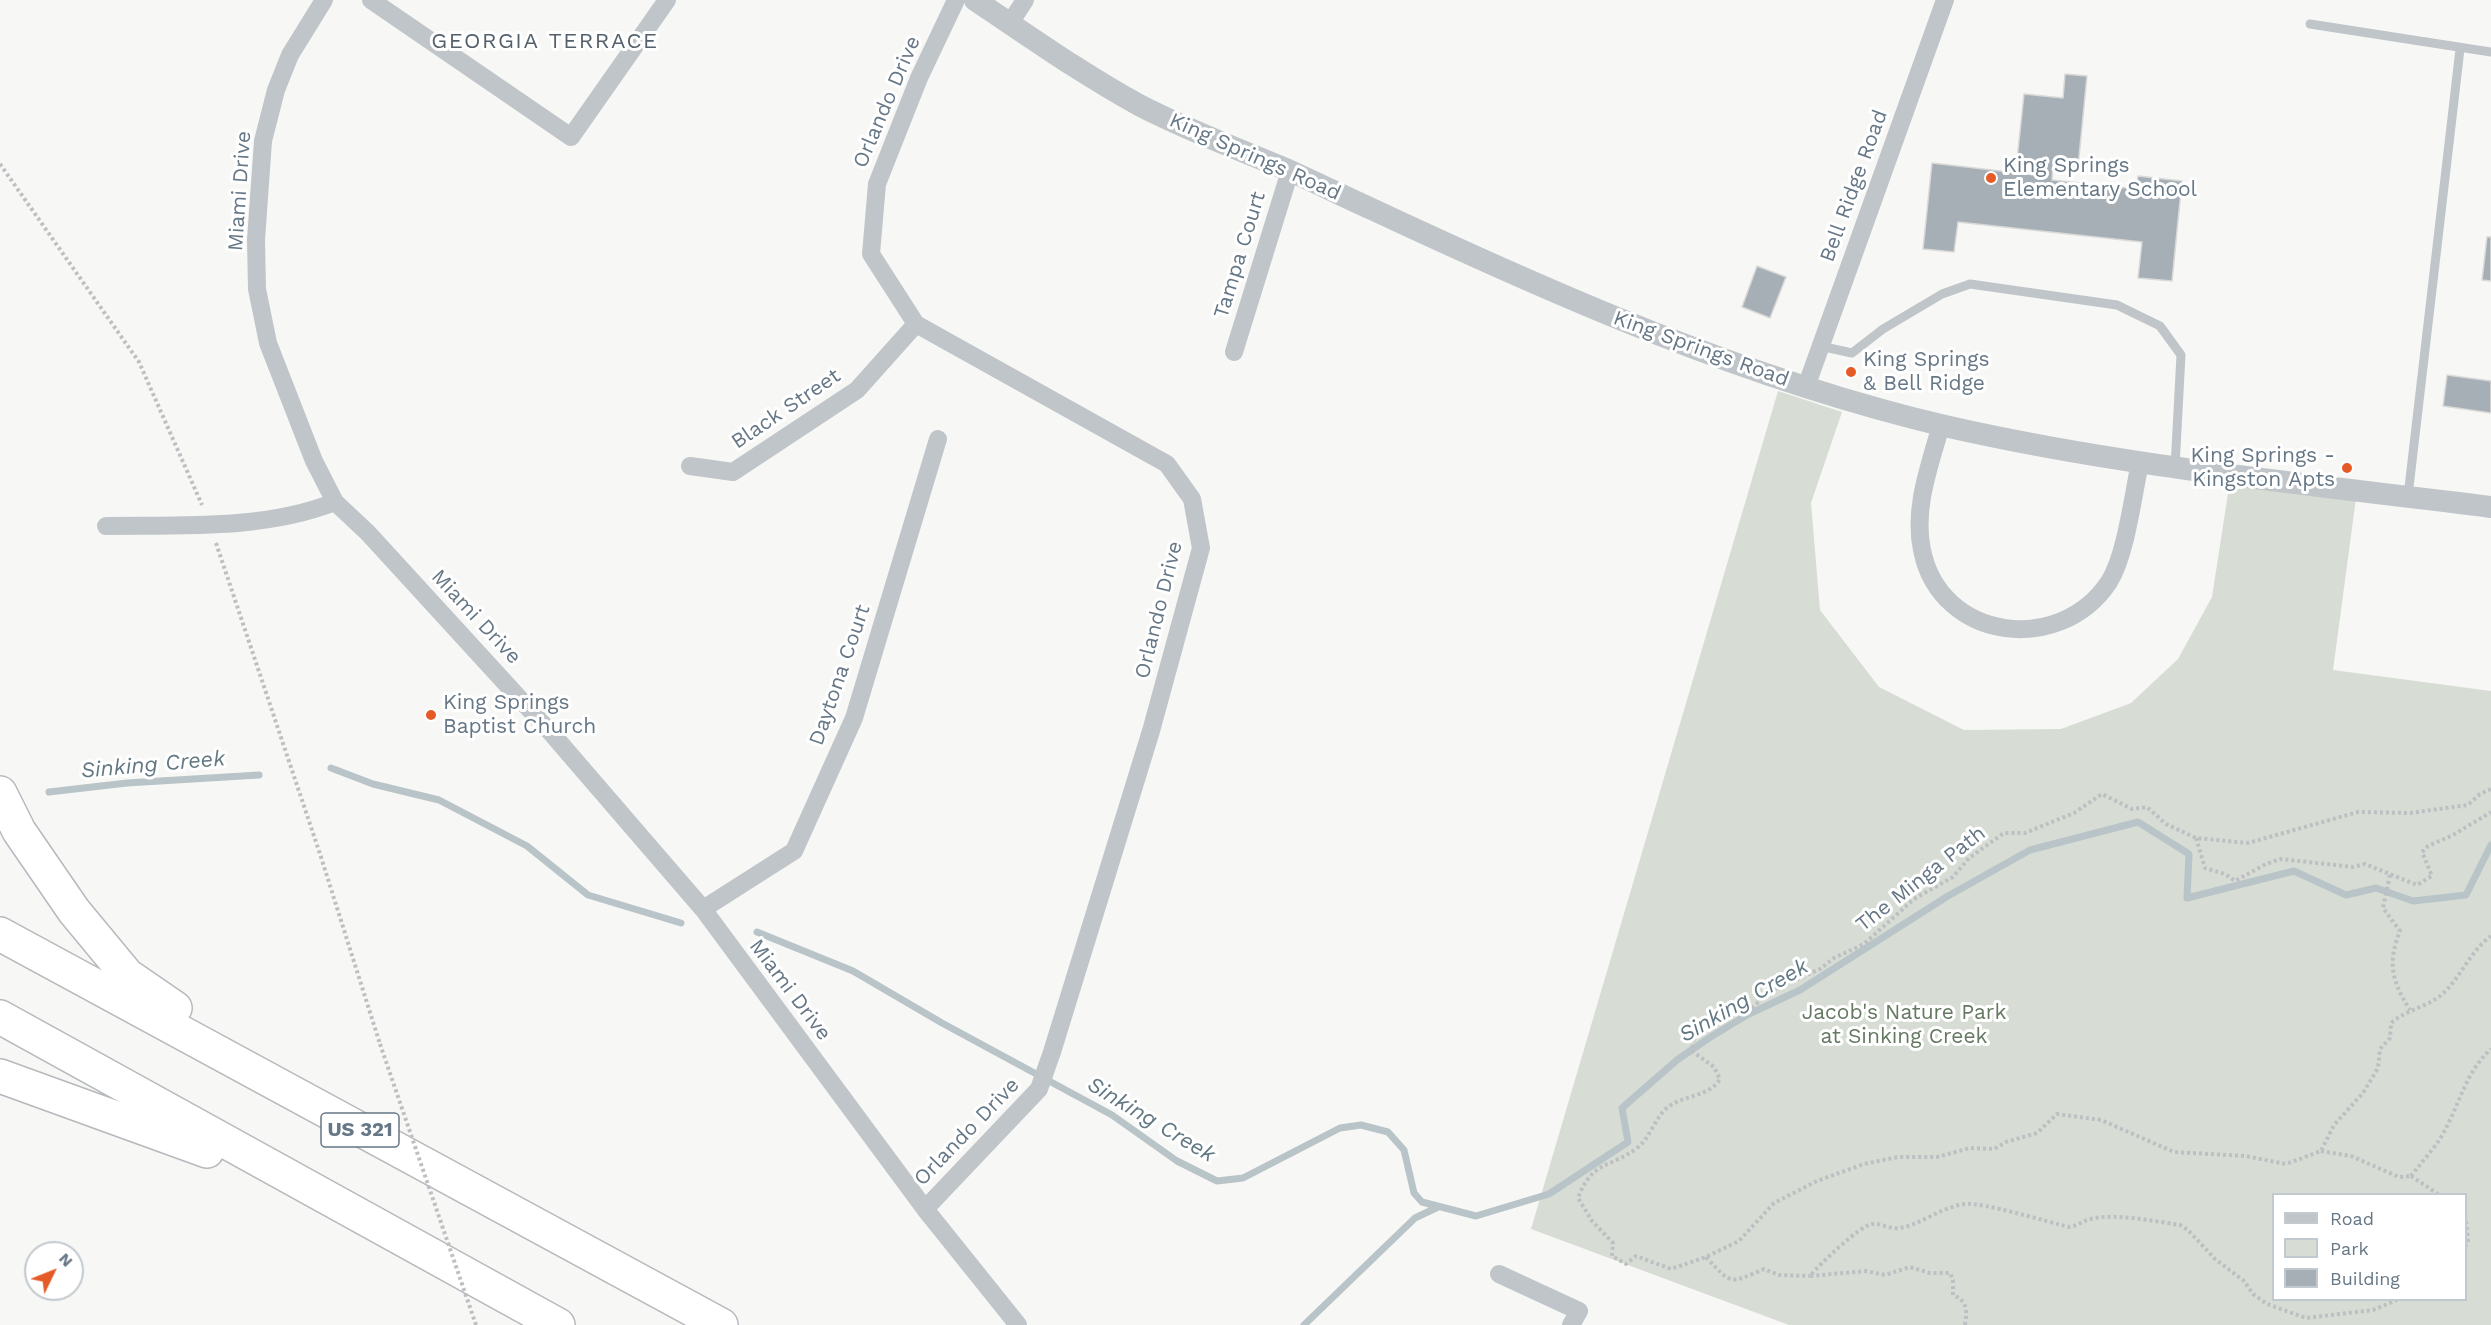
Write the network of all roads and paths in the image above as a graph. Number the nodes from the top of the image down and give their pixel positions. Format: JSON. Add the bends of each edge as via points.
{"nodes":[{"id":1,"x":324,"y":0,"type":"edge"},
{"id":2,"x":371,"y":0,"type":"edge"},
{"id":3,"x":667,"y":0,"type":"edge"},
{"id":4,"x":956,"y":0,"type":"edge"},
{"id":5,"x":975,"y":0,"type":"edge"},
{"id":6,"x":1025,"y":0,"type":"edge"},
{"id":7,"x":1945,"y":0,"type":"edge"},
{"id":8,"x":1010,"y":23,"type":"junction"},
{"id":9,"x":2310,"y":24,"type":"dead end"},
{"id":10,"x":2460,"y":48,"type":"junction"},
{"id":11,"x":2491,"y":52,"type":"edge"},
{"id":12,"x":0,"y":164,"type":"edge"},
{"id":13,"x":1290,"y":171,"type":"junction"},
{"id":14,"x":916,"y":324,"type":"junction"},
{"id":15,"x":1820,"y":346,"type":"junction"},
{"id":16,"x":1234,"y":352,"type":"dead end"},
{"id":17,"x":1806,"y":387,"type":"junction"},
{"id":18,"x":1941,"y":424,"type":"junction"},
{"id":19,"x":938,"y":439,"type":"dead end"},
{"id":20,"x":2140,"y":462,"type":"junction"},
{"id":21,"x":690,"y":466,"type":"dead end"},
{"id":22,"x":2175,"y":467,"type":"junction"},
{"id":23,"x":2408,"y":496,"type":"junction"},
{"id":24,"x":335,"y":502,"type":"junction"},
{"id":25,"x":2491,"y":507,"type":"edge"},
{"id":26,"x":209,"y":523,"type":"junction"},
{"id":27,"x":105,"y":526,"type":"dead end"},
{"id":28,"x":2491,"y":789,"type":"edge"},
{"id":29,"x":0,"y":793,"type":"edge"},
{"id":30,"x":2491,"y":812,"type":"edge"},
{"id":31,"x":2196,"y":838,"type":"junction"},
{"id":32,"x":2390,"y":875,"type":"junction"},
{"id":33,"x":703,"y":909,"type":"junction"},
{"id":34,"x":0,"y":934,"type":"edge"},
{"id":35,"x":2491,"y":936,"type":"edge"},
{"id":36,"x":2410,"y":1010,"type":"junction"},
{"id":37,"x":0,"y":1017,"type":"edge"},
{"id":38,"x":2491,"y":1049,"type":"edge"},
{"id":39,"x":0,"y":1076,"type":"edge"},
{"id":40,"x":325,"y":1111,"type":"junction"},
{"id":41,"x":2321,"y":1151,"type":"junction"},
{"id":42,"x":2411,"y":1176,"type":"junction"},
{"id":43,"x":302,"y":1186,"type":"junction"},
{"id":44,"x":2436,"y":1193,"type":"edge"},
{"id":45,"x":925,"y":1209,"type":"junction"},
{"id":46,"x":1706,"y":1257,"type":"junction"},
{"id":47,"x":1499,"y":1274,"type":"dead end"},
{"id":48,"x":1810,"y":1276,"type":"junction"},
{"id":49,"x":2393,"y":1301,"type":"edge"},
{"id":50,"x":476,"y":1325,"type":"edge"},
{"id":51,"x":558,"y":1325,"type":"edge"},
{"id":52,"x":721,"y":1325,"type":"edge"},
{"id":53,"x":1018,"y":1325,"type":"edge"},
{"id":54,"x":1570,"y":1325,"type":"edge"},
{"id":55,"x":1965,"y":1325,"type":"edge"}],
"edges":[{"from":1,"to":24,"type":"street","name":"Miami Drive","via":[[290,55],[276,90],[263,141],[256,250],[257,289],[268,343],[314,461]]},
{"from":2,"to":3,"type":"street","via":[[571,137]]},
{"from":4,"to":14,"type":"street","name":"Orlando Drive","via":[[919,78],[877,184],[871,254]]},
{"from":5,"to":8,"type":"street","name":"King Springs Road"},
{"from":6,"to":8,"type":"street"},
{"from":7,"to":15,"type":"street","name":"Bell Ridge Road"},
{"from":8,"to":13,"type":"street","name":"King Springs Road","via":[[1072,66],[1141,105],[1211,140]]},
{"from":9,"to":10,"type":"lane"},
{"from":10,"to":11,"type":"lane"},
{"from":10,"to":23,"type":"lane"},
{"from":12,"to":26,"type":"path","via":[[139,362]]},
{"from":13,"to":16,"type":"street","name":"Tampa Court"},
{"from":13,"to":17,"type":"street","name":"King Springs Road","via":[[1555,294]]},
{"from":14,"to":21,"type":"street","name":"Black Street","via":[[857,390],[733,472]]},
{"from":14,"to":45,"type":"street","name":"Orlando Drive","via":[[1167,464],[1192,499],[1202,548],[1151,731],[1038,1089]]},
{"from":15,"to":17,"type":"street","name":"Bell Ridge Road"},
{"from":15,"to":22,"type":"lane","via":[[1852,353],[1882,329],[1941,294],[1970,284],[2117,304],[2160,326],[2181,355]]},
{"from":17,"to":18,"type":"street","name":"King Springs Road"},
{"from":18,"to":20,"type":"street","name":"King Springs Road","via":[[2036,446]]},
{"from":18,"to":20,"type":"street","via":[[1920,512],[1922,551],[1945,597],[1991,626],[2038,629],[2080,612],[2096,600],[2118,560]]},
{"from":19,"to":33,"type":"street","name":"Daytona Court","via":[[854,718],[794,851]]},
{"from":20,"to":22,"type":"street","name":"King Springs Road"},
{"from":22,"to":23,"type":"street","name":"King Springs Road"},
{"from":23,"to":25,"type":"street","name":"King Springs Road"},
{"from":24,"to":26,"type":"street","via":[[281,518]]},
{"from":24,"to":33,"type":"street","name":"Miami Drive","via":[[553,735]]},
{"from":26,"to":27,"type":"street"},
{"from":26,"to":50,"type":"path","bridge":true},
{"from":28,"to":31,"type":"path","name":"The Minga Path","via":[[2468,805],[2410,813],[2358,812],[2248,843]]},
{"from":29,"to":40,"type":"highway","via":[[48,875],[127,975]]},
{"from":30,"to":32,"type":"path","via":[[2422,852],[2432,876],[2417,885]]},
{"from":31,"to":32,"type":"path","via":[[2205,868],[2235,881],[2281,859],[2353,867],[2365,864]]},
{"from":31,"to":46,"type":"path","name":"The Minga Path","via":[[2166,824],[2146,807],[2132,808],[2102,794],[2074,813],[2025,833],[2004,833],[1969,858],[1953,877],[1914,899],[1864,944],[1770,991],[1750,1010],[1727,1014],[1698,1030],[1692,1051],[1714,1067],[1720,1079],[1714,1088],[1667,1108],[1638,1148],[1594,1172],[1578,1198],[1592,1221],[1613,1243],[1612,1256],[1626,1264],[1636,1256],[1671,1269]]},
{"from":32,"to":36,"type":"path","via":[[2384,908],[2400,931],[2392,950],[2393,975]]},
{"from":33,"to":45,"type":"street","name":"Miami Drive"},
{"from":34,"to":40,"type":"highway","number":"US 321"},
{"from":35,"to":36,"type":"path","via":[[2441,995]]},
{"from":36,"to":41,"type":"path","via":[[2391,1023],[2390,1038],[2380,1049],[2378,1068],[2363,1093],[2334,1125]]},
{"from":37,"to":43,"type":"highway"},
{"from":38,"to":42,"type":"path","via":[[2479,1060],[2461,1091],[2447,1128]]},
{"from":39,"to":43,"type":"highway"},
{"from":40,"to":52,"type":"highway","number":"US 321"},
{"from":41,"to":42,"type":"path","via":[[2351,1156],[2399,1177]]},
{"from":41,"to":46,"type":"path","name":"The Minga Path","via":[[2286,1164],[2245,1156],[2174,1152],[2101,1120],[2057,1114],[2037,1133],[1994,1149],[1970,1148],[1937,1157],[1898,1156],[1817,1181],[1773,1203],[1739,1241]]},
{"from":42,"to":44,"type":"path"},
{"from":43,"to":51,"type":"highway"},
{"from":45,"to":53,"type":"street","name":"Miami Drive"},
{"from":46,"to":48,"type":"path","via":[[1726,1279],[1737,1280],[1764,1269],[1779,1275]]},
{"from":47,"to":54,"type":"street","via":[[1579,1311]]},
{"from":48,"to":49,"type":"path","via":[[1861,1227],[1873,1223],[1899,1229],[1967,1204],[2069,1227],[2106,1217],[2180,1225],[2244,1281],[2253,1294],[2267,1304],[2306,1318],[2373,1310]]},
{"from":48,"to":55,"type":"path","via":[[1866,1271],[1885,1275],[1910,1267],[1950,1273],[1953,1295],[1962,1298],[1967,1308]]}]}
